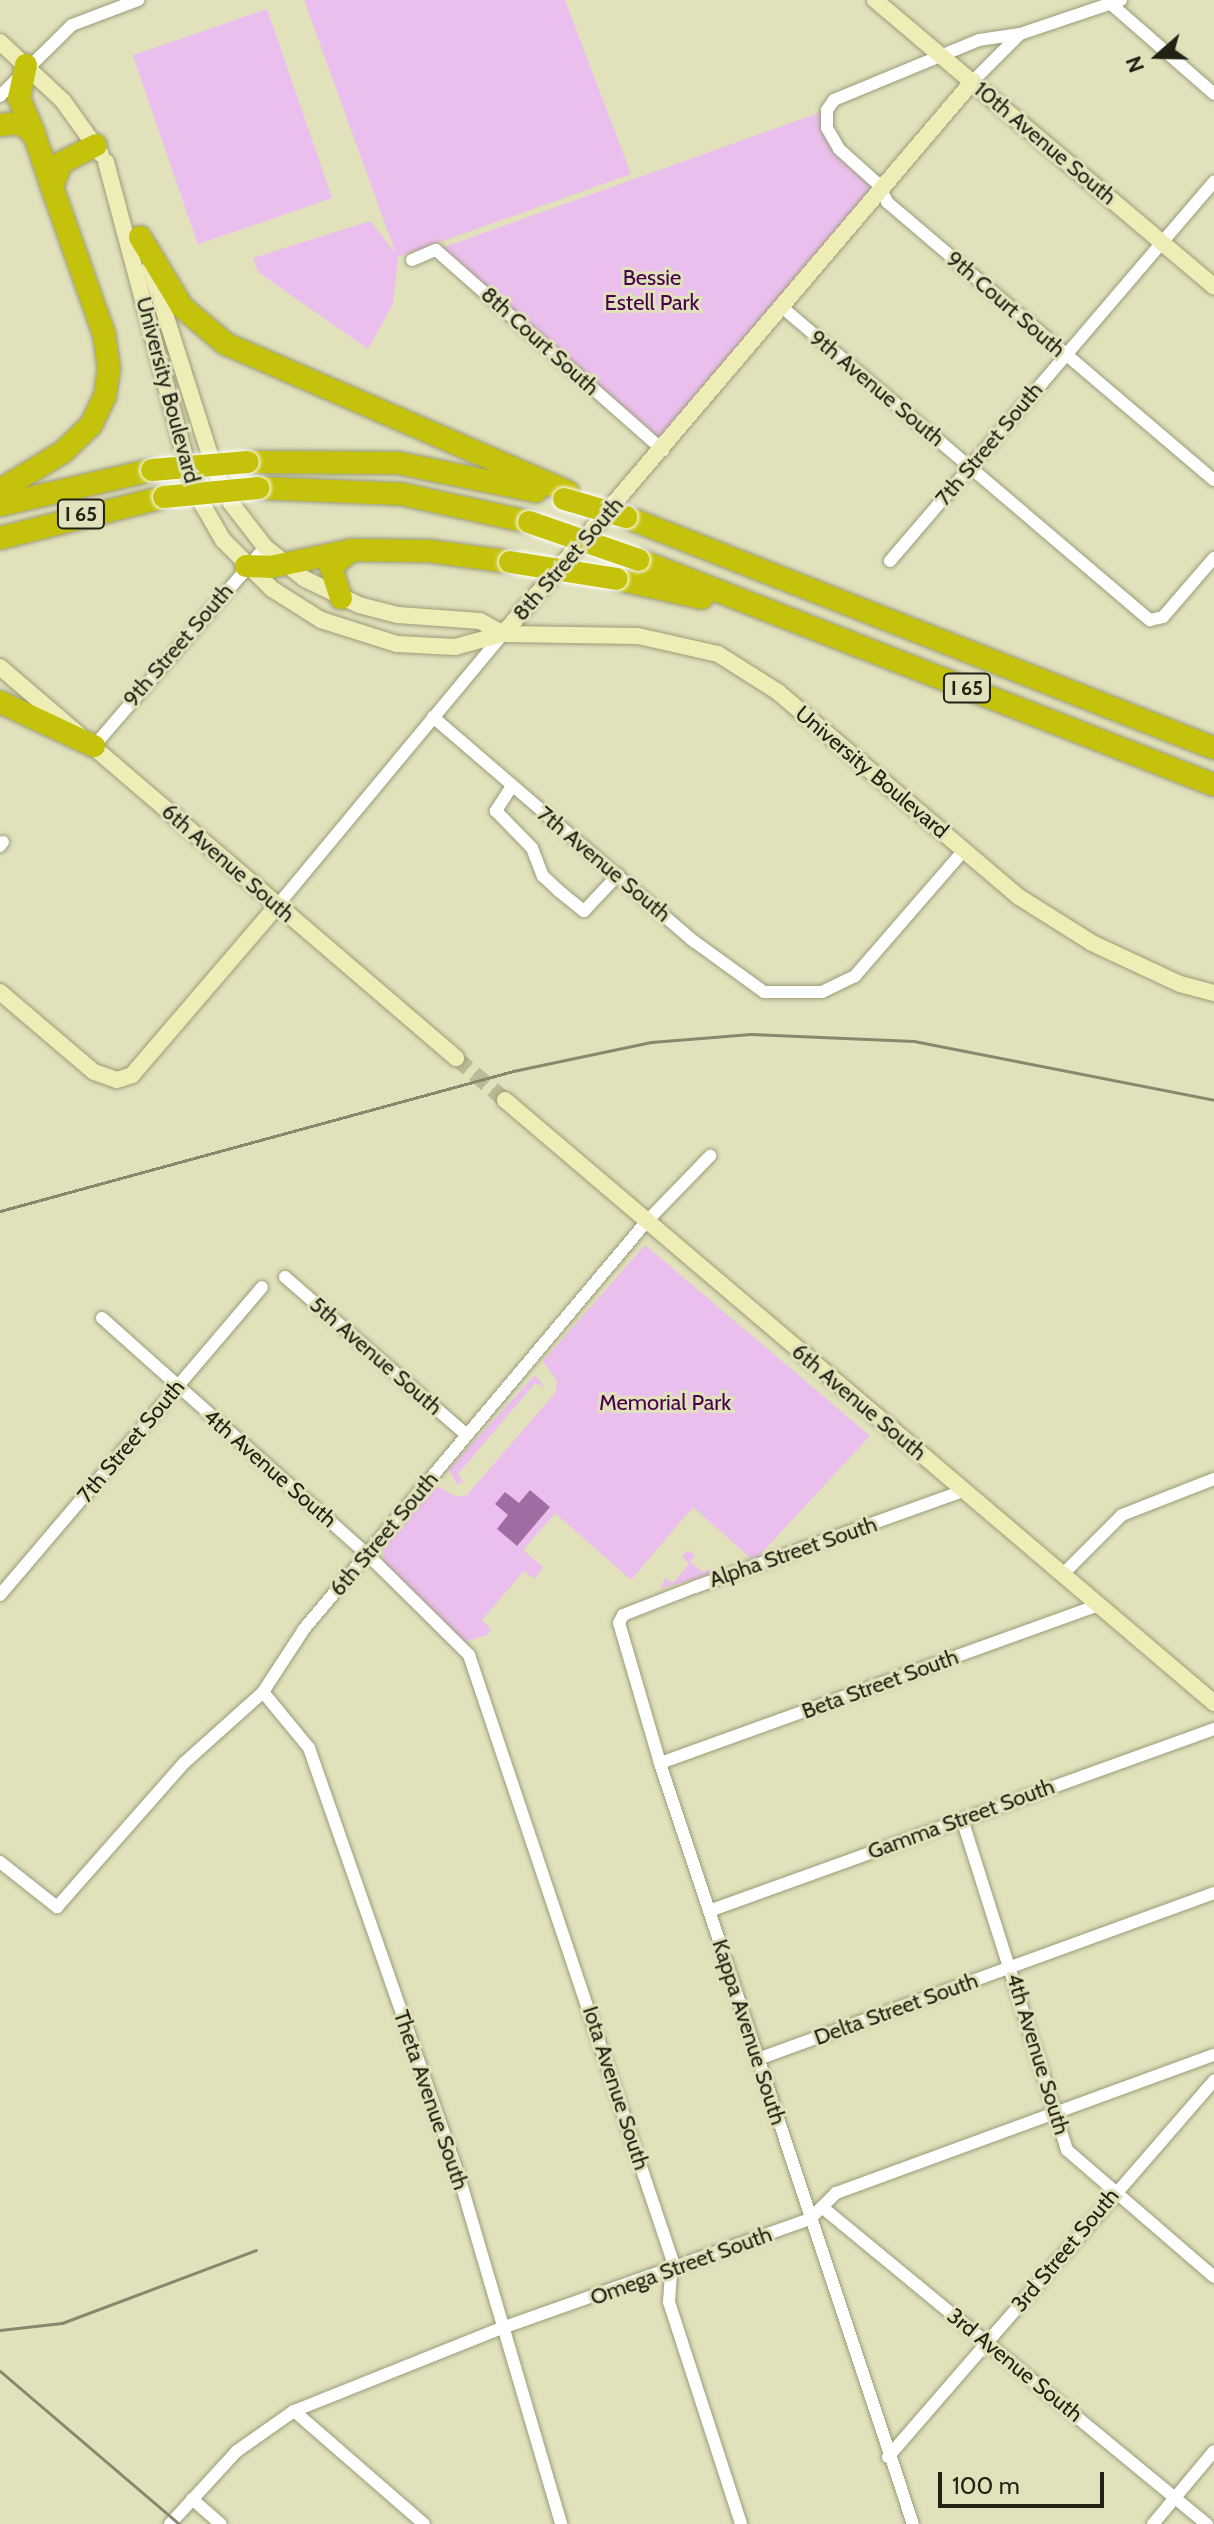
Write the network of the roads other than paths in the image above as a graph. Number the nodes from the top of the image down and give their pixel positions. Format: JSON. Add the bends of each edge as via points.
{"nodes":[{"id":1,"x":138,"y":0,"type":"edge"},
{"id":2,"x":875,"y":0,"type":"edge"},
{"id":3,"x":1116,"y":2,"type":"edge"},
{"id":4,"x":1020,"y":34,"type":"junction"},
{"id":5,"x":0,"y":42,"type":"edge"},
{"id":6,"x":941,"y":57,"type":"junction"},
{"id":7,"x":26,"y":65,"type":"junction"},
{"id":8,"x":973,"y":81,"type":"junction"},
{"id":9,"x":1214,"y":94,"type":"edge"},
{"id":10,"x":0,"y":96,"type":"edge"},
{"id":11,"x":0,"y":125,"type":"edge"},
{"id":12,"x":34,"y":134,"type":"junction"},
{"id":13,"x":101,"y":153,"type":"junction"},
{"id":14,"x":1214,"y":182,"type":"edge"},
{"id":15,"x":52,"y":187,"type":"junction"},
{"id":16,"x":883,"y":191,"type":"junction"},
{"id":17,"x":140,"y":237,"type":"junction"},
{"id":18,"x":1162,"y":243,"type":"junction"},
{"id":19,"x":412,"y":260,"type":"dead end"},
{"id":20,"x":1214,"y":286,"type":"edge"},
{"id":21,"x":783,"y":308,"type":"junction"},
{"id":22,"x":1066,"y":355,"type":"junction"},
{"id":23,"x":663,"y":450,"type":"junction"},
{"id":24,"x":970,"y":467,"type":"junction"},
{"id":25,"x":1214,"y":480,"type":"edge"},
{"id":26,"x":0,"y":490,"type":"edge"},
{"id":27,"x":566,"y":496,"type":"junction"},
{"id":28,"x":0,"y":505,"type":"edge"},
{"id":29,"x":0,"y":538,"type":"edge"},
{"id":30,"x":265,"y":547,"type":"junction"},
{"id":31,"x":352,"y":550,"type":"junction"},
{"id":32,"x":1214,"y":558,"type":"edge"},
{"id":33,"x":890,"y":561,"type":"dead end"},
{"id":34,"x":284,"y":564,"type":"junction"},
{"id":35,"x":246,"y":566,"type":"junction"},
{"id":36,"x":341,"y":598,"type":"junction"},
{"id":37,"x":820,"y":631,"type":"junction"},
{"id":38,"x":503,"y":634,"type":"junction"},
{"id":39,"x":0,"y":667,"type":"edge"},
{"id":40,"x":0,"y":702,"type":"edge"},
{"id":41,"x":433,"y":717,"type":"junction"},
{"id":42,"x":94,"y":746,"type":"junction"},
{"id":43,"x":1214,"y":748,"type":"edge"},
{"id":44,"x":1214,"y":785,"type":"edge"},
{"id":45,"x":512,"y":786,"type":"junction"},
{"id":46,"x":964,"y":850,"type":"junction"},
{"id":47,"x":618,"y":875,"type":"junction"},
{"id":48,"x":277,"y":906,"type":"junction"},
{"id":49,"x":0,"y":992,"type":"edge"},
{"id":50,"x":1214,"y":993,"type":"edge"},
{"id":51,"x":456,"y":1058,"type":"tunnel mouth"},
{"id":52,"x":505,"y":1100,"type":"tunnel mouth"},
{"id":53,"x":710,"y":1156,"type":"dead end"},
{"id":54,"x":647,"y":1221,"type":"junction"},
{"id":55,"x":285,"y":1277,"type":"dead end"},
{"id":56,"x":262,"y":1287,"type":"dead end"},
{"id":57,"x":102,"y":1318,"type":"dead end"},
{"id":58,"x":178,"y":1387,"type":"junction"},
{"id":59,"x":467,"y":1435,"type":"junction"},
{"id":60,"x":1214,"y":1479,"type":"edge"},
{"id":61,"x":963,"y":1491,"type":"junction"},
{"id":62,"x":367,"y":1554,"type":"junction"},
{"id":63,"x":1063,"y":1574,"type":"junction"},
{"id":64,"x":0,"y":1595,"type":"edge"},
{"id":65,"x":1100,"y":1605,"type":"junction"},
{"id":66,"x":623,"y":1615,"type":"joint"},
{"id":67,"x":469,"y":1655,"type":"joint"},
{"id":68,"x":263,"y":1692,"type":"junction"},
{"id":69,"x":1214,"y":1703,"type":"edge"},
{"id":70,"x":1214,"y":1729,"type":"edge"},
{"id":71,"x":660,"y":1763,"type":"junction"},
{"id":72,"x":962,"y":1819,"type":"junction"},
{"id":73,"x":0,"y":1862,"type":"edge"},
{"id":74,"x":1214,"y":1893,"type":"edge"},
{"id":75,"x":709,"y":1911,"type":"junction"},
{"id":76,"x":1012,"y":1967,"type":"junction"},
{"id":77,"x":1214,"y":2055,"type":"edge"},
{"id":78,"x":758,"y":2059,"type":"junction"},
{"id":79,"x":1214,"y":2081,"type":"edge"},
{"id":80,"x":1058,"y":2112,"type":"junction"},
{"id":81,"x":1113,"y":2192,"type":"junction"},
{"id":82,"x":822,"y":2207,"type":"junction"},
{"id":83,"x":810,"y":2219,"type":"junction"},
{"id":84,"x":671,"y":2269,"type":"junction"},
{"id":85,"x":1214,"y":2277,"type":"edge"},
{"id":86,"x":502,"y":2328,"type":"junction"},
{"id":87,"x":988,"y":2342,"type":"junction"},
{"id":88,"x":294,"y":2411,"type":"junction"},
{"id":89,"x":1214,"y":2451,"type":"edge"},
{"id":90,"x":887,"y":2452,"type":"junction"},
{"id":91,"x":1174,"y":2496,"type":"junction"},
{"id":92,"x":192,"y":2499,"type":"junction"},
{"id":93,"x":172,"y":2522,"type":"edge"},
{"id":94,"x":221,"y":2524,"type":"edge"},
{"id":95,"x":424,"y":2524,"type":"edge"},
{"id":96,"x":561,"y":2524,"type":"edge"},
{"id":97,"x":741,"y":2524,"type":"edge"},
{"id":98,"x":913,"y":2524,"type":"edge"},
{"id":99,"x":1153,"y":2524,"type":"edge"},
{"id":100,"x":1207,"y":2524,"type":"edge"}],
"edges":[{"from":1,"to":7,"type":"street","via":[[72,25]]},
{"from":2,"to":6,"type":"main road","name":"10th Avenue South"},
{"from":3,"to":4,"type":"street"},
{"from":3,"to":9,"type":"street"},
{"from":4,"to":6,"type":"street","via":[[979,40]]},
{"from":4,"to":8,"type":"street","name":"8th Street South"},
{"from":5,"to":7,"type":"main road","name":"University Boulevard"},
{"from":6,"to":8,"type":"main road","name":"10th Avenue South"},
{"from":6,"to":16,"type":"street","name":"9th Court South","via":[[834,100],[827,110],[835,144]]},
{"from":7,"to":10,"type":"street"},
{"from":7,"to":12,"type":"highway","via":[[19,98]]},
{"from":7,"to":13,"type":"main road","name":"University Boulevard","via":[[76,115]]},
{"from":8,"to":16,"type":"main road","name":"8th Street South"},
{"from":8,"to":18,"type":"main road","name":"10th Avenue South"},
{"from":11,"to":12,"type":"highway","via":[[20,123]]},
{"from":12,"to":15,"type":"highway"},
{"from":13,"to":15,"type":"highway","via":[[61,163]]},
{"from":13,"to":17,"type":"main road","name":"University Boulevard"},
{"from":13,"to":35,"type":"main road","name":"University Boulevard","via":[[190,480],[212,524]]},
{"from":14,"to":18,"type":"street","name":"7th Street South"},
{"from":15,"to":26,"type":"highway","via":[[104,334],[109,369],[105,396],[91,425],[63,452]]},
{"from":16,"to":21,"type":"main road","name":"8th Street South"},
{"from":16,"to":22,"type":"street","name":"9th Court South","via":[[887,202]]},
{"from":17,"to":27,"type":"highway","via":[[182,307],[226,344]]},
{"from":17,"to":30,"type":"main road","name":"University Boulevard","via":[[214,468],[231,503]]},
{"from":18,"to":20,"type":"main road","name":"10th Avenue South"},
{"from":18,"to":22,"type":"street","name":"7th Street South"},
{"from":19,"to":23,"type":"street","name":"8th Court South","via":[[436,250]]},
{"from":21,"to":23,"type":"main road","name":"8th Street South"},
{"from":21,"to":24,"type":"street","name":"9th Avenue South"},
{"from":22,"to":24,"type":"street","name":"7th Street South"},
{"from":22,"to":25,"type":"street","name":"9th Court South"},
{"from":23,"to":38,"type":"main road","name":"8th Street South"},
{"from":24,"to":32,"type":"street","name":"9th Avenue South","via":[[1156,621]]},
{"from":24,"to":33,"type":"street","name":"7th Street South"},
{"from":27,"to":28,"type":"highway","number":"I 65","bridge":true,"via":[[398,463],[248,462],[152,470]]},
{"from":27,"to":43,"type":"highway","number":"I 65","bridge":true},
{"from":29,"to":37,"type":"highway","number":"I 65","bridge":true,"via":[[164,497],[259,488],[401,494],[529,522]]},
{"from":30,"to":34,"type":"main road","name":"University Boulevard"},
{"from":30,"to":35,"type":"street","name":"9th Street South"},
{"from":31,"to":34,"type":"highway"},
{"from":31,"to":36,"type":"highway","via":[[331,567]]},
{"from":31,"to":37,"type":"highway","bridge":true,"via":[[429,551],[617,579]]},
{"from":34,"to":35,"type":"highway"},
{"from":34,"to":36,"type":"main road","name":"University Boulevard"},
{"from":35,"to":38,"type":"main road","name":"University Boulevard","via":[[304,611],[377,640],[455,647]]},
{"from":35,"to":42,"type":"street","name":"9th Street South"},
{"from":36,"to":38,"type":"main road","name":"University Boulevard","via":[[398,615],[480,621]]},
{"from":37,"to":44,"type":"highway","number":"I 65"},
{"from":38,"to":41,"type":"street","name":"8th Street South"},
{"from":38,"to":46,"type":"main road","name":"University Boulevard","via":[[648,637],[728,658],[769,685]]},
{"from":39,"to":42,"type":"main road","name":"6th Avenue South"},
{"from":40,"to":42,"type":"highway"},
{"from":41,"to":45,"type":"street","name":"7th Avenue South"},
{"from":41,"to":48,"type":"street","name":"8th Street South"},
{"from":42,"to":48,"type":"main road","name":"6th Avenue South"},
{"from":45,"to":47,"type":"street","name":"7th Avenue South"},
{"from":45,"to":47,"type":"street","via":[[497,805],[498,818],[532,848],[543,876],[559,891],[584,911]]},
{"from":46,"to":47,"type":"street","name":"7th Avenue South","via":[[855,976],[822,992],[783,995],[764,992],[736,976]]},
{"from":46,"to":50,"type":"main road","name":"University Boulevard","via":[[1019,897],[1092,943],[1180,984]]},
{"from":48,"to":49,"type":"main road","name":"8th Street South","via":[[132,1075],[117,1080],[94,1072]]},
{"from":48,"to":51,"type":"main road","name":"6th Avenue South"},
{"from":52,"to":54,"type":"main road","name":"6th Avenue South"},
{"from":53,"to":54,"type":"street","name":"6th Street South"},
{"from":54,"to":59,"type":"street","name":"6th Street South"},
{"from":54,"to":61,"type":"main road","name":"6th Avenue South"},
{"from":55,"to":59,"type":"street","name":"5th Avenue South"},
{"from":56,"to":58,"type":"street","name":"7th Street South"},
{"from":57,"to":58,"type":"street","name":"4th Avenue South"},
{"from":58,"to":62,"type":"street","name":"4th Avenue South"},
{"from":58,"to":64,"type":"street","name":"7th Street South"},
{"from":59,"to":62,"type":"street","name":"6th Street South"},
{"from":60,"to":63,"type":"street","via":[[1122,1515]]},
{"from":61,"to":63,"type":"main road","name":"6th Avenue South"},
{"from":61,"to":66,"type":"street","name":"Alpha Street South"},
{"from":62,"to":67,"type":"street","name":"4th Avenue South"},
{"from":62,"to":68,"type":"street","name":"6th Street South","via":[[304,1629]]},
{"from":63,"to":65,"type":"main road","name":"6th Avenue South"},
{"from":65,"to":69,"type":"main road","name":"6th Avenue South"},
{"from":65,"to":71,"type":"street","name":"Beta Street South"},
{"from":66,"to":71,"type":"street","name":"Kappa Avenue South","via":[[619,1623]]},
{"from":67,"to":84,"type":"street","name":"Iota Avenue South","via":[[618,2092]]},
{"from":68,"to":73,"type":"street","name":"6th Street South","via":[[184,1763],[57,1907]]},
{"from":68,"to":86,"type":"street","name":"Theta Avenue South","via":[[309,1748],[460,2180],[502,2312]]},
{"from":70,"to":72,"type":"street","name":"Gamma Street South"},
{"from":71,"to":75,"type":"street","name":"Kappa Avenue South"},
{"from":72,"to":75,"type":"street","name":"Gamma Street South"},
{"from":72,"to":76,"type":"street","name":"4th Avenue South"},
{"from":74,"to":76,"type":"street","name":"Delta Street South"},
{"from":75,"to":78,"type":"street","name":"Kappa Avenue South"},
{"from":76,"to":78,"type":"street","name":"Delta Street South"},
{"from":76,"to":80,"type":"street","name":"4th Avenue South"},
{"from":77,"to":80,"type":"street","name":"Omega Street South"},
{"from":78,"to":83,"type":"street","name":"Kappa Avenue South"},
{"from":79,"to":81,"type":"street","name":"3rd Street South"},
{"from":80,"to":81,"type":"street","name":"4th Avenue South","via":[[1070,2155]]},
{"from":80,"to":82,"type":"street","name":"Omega Street South","via":[[836,2193]]},
{"from":81,"to":85,"type":"street","name":"4th Avenue South"},
{"from":81,"to":87,"type":"street","name":"3rd Street South"},
{"from":82,"to":83,"type":"street","name":"Omega Street South"},
{"from":82,"to":87,"type":"street","name":"3rd Avenue South"},
{"from":83,"to":84,"type":"street","name":"Omega Street South"},
{"from":83,"to":90,"type":"street","name":"Kappa Avenue South"},
{"from":84,"to":86,"type":"street","name":"Omega Street South"},
{"from":84,"to":97,"type":"street","name":"Iota Avenue South","via":[[669,2302]]},
{"from":86,"to":88,"type":"street","name":"Omega Street South"},
{"from":86,"to":96,"type":"street","name":"Theta Avenue South"},
{"from":87,"to":90,"type":"street","name":"3rd Street South"},
{"from":87,"to":91,"type":"street","name":"3rd Avenue South"},
{"from":88,"to":92,"type":"street","name":"Omega Street South","via":[[237,2451]]},
{"from":88,"to":95,"type":"street"},
{"from":89,"to":91,"type":"street"},
{"from":90,"to":98,"type":"street","name":"Kappa Avenue South"},
{"from":91,"to":99,"type":"street"},
{"from":91,"to":100,"type":"street","name":"3rd Avenue South"},
{"from":92,"to":93,"type":"street","name":"Omega Street South"},
{"from":92,"to":94,"type":"street"}]}
